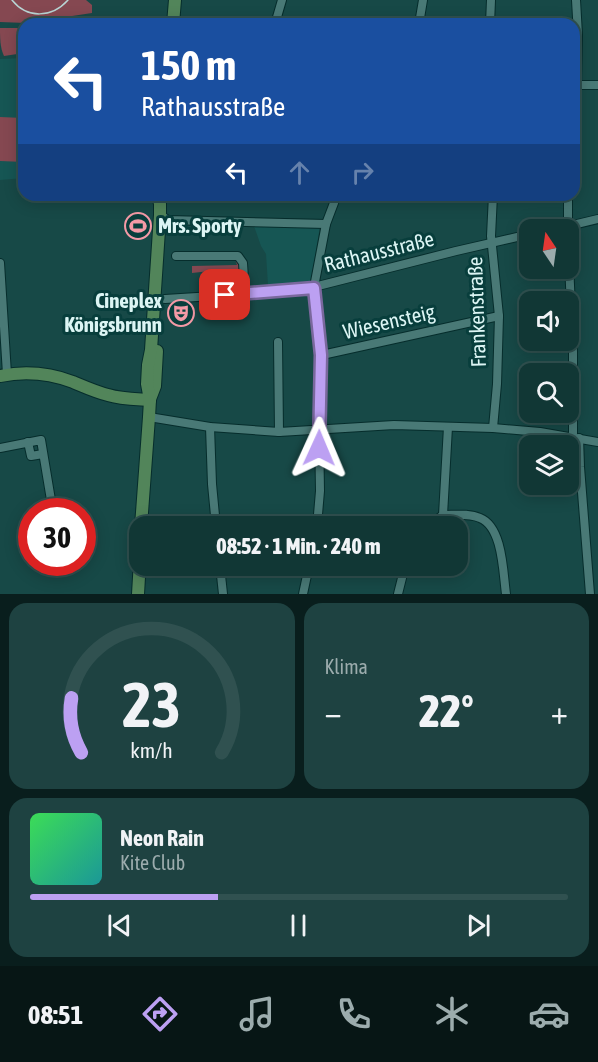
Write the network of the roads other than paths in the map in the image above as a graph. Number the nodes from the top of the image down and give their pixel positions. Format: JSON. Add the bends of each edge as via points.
{"nodes":[{"id":1,"x":175,"y":0,"type":"edge"},
{"id":2,"x":282,"y":0,"type":"edge"},
{"id":3,"x":423,"y":0,"type":"edge"},
{"id":4,"x":491,"y":0,"type":"edge"},
{"id":5,"x":576,"y":0,"type":"edge"},
{"id":6,"x":174,"y":18,"type":"edge"},
{"id":7,"x":277,"y":18,"type":"edge"},
{"id":8,"x":420,"y":18,"type":"edge"},
{"id":9,"x":490,"y":18,"type":"edge"},
{"id":10,"x":577,"y":18,"type":"edge"},
{"id":11,"x":598,"y":85,"type":"edge"},
{"id":12,"x":580,"y":86,"type":"edge"},
{"id":13,"x":335,"y":201,"type":"edge"},
{"id":14,"x":493,"y":201,"type":"edge"},
{"id":15,"x":568,"y":201,"type":"edge"},
{"id":16,"x":160,"y":202,"type":"edge"},
{"id":17,"x":568,"y":219,"type":"edge"},
{"id":18,"x":598,"y":219,"type":"edge"},
{"id":19,"x":326,"y":224,"type":"junction"},
{"id":20,"x":579,"y":225,"type":"edge"},
{"id":21,"x":519,"y":236,"type":"edge"},
{"id":22,"x":493,"y":242,"type":"junction"},
{"id":23,"x":177,"y":256,"type":"dead end"},
{"id":24,"x":0,"y":262,"type":"edge"},
{"id":25,"x":570,"y":279,"type":"edge"},
{"id":26,"x":314,"y":288,"type":"junction"},
{"id":27,"x":244,"y":294,"type":"junction"},
{"id":28,"x":165,"y":299,"type":"dead end"},
{"id":29,"x":499,"y":316,"type":"junction"},
{"id":30,"x":278,"y":342,"type":"dead end"},
{"id":31,"x":321,"y":355,"type":"junction"},
{"id":32,"x":4,"y":375,"type":"edge"},
{"id":33,"x":150,"y":400,"type":"junction"},
{"id":34,"x":149,"y":417,"type":"junction"},
{"id":35,"x":210,"y":427,"type":"junction"},
{"id":36,"x":448,"y":427,"type":"junction"},
{"id":37,"x":493,"y":428,"type":"junction"},
{"id":38,"x":319,"y":430,"type":"junction"},
{"id":39,"x":279,"y":432,"type":"junction"},
{"id":40,"x":558,"y":435,"type":"edge"},
{"id":41,"x":576,"y":435,"type":"edge"},
{"id":42,"x":579,"y":439,"type":"edge"},
{"id":43,"x":28,"y":442,"type":"junction"},
{"id":44,"x":598,"y":442,"type":"edge"},
{"id":45,"x":0,"y":448,"type":"edge"},
{"id":46,"x":44,"y":454,"type":"junction"},
{"id":47,"x":579,"y":470,"type":"edge"},
{"id":48,"x":51,"y":498,"type":"edge"},
{"id":49,"x":443,"y":515,"type":"joint"},
{"id":50,"x":142,"y":516,"type":"edge"},
{"id":51,"x":215,"y":516,"type":"edge"},
{"id":52,"x":317,"y":516,"type":"edge"},
{"id":53,"x":139,"y":576,"type":"edge"},
{"id":54,"x":221,"y":576,"type":"edge"},
{"id":55,"x":307,"y":576,"type":"edge"},
{"id":56,"x":402,"y":576,"type":"edge"},
{"id":57,"x":138,"y":594,"type":"edge"},
{"id":58,"x":224,"y":594,"type":"edge"},
{"id":59,"x":303,"y":594,"type":"edge"},
{"id":60,"x":398,"y":594,"type":"edge"},
{"id":61,"x":506,"y":594,"type":"edge"},
{"id":62,"x":590,"y":594,"type":"edge"}],
"edges":[{"from":1,"to":6,"type":"street"},
{"from":2,"to":7,"type":"street"},
{"from":3,"to":8,"type":"street"},
{"from":4,"to":9,"type":"street"},
{"from":5,"to":10,"type":"street"},
{"from":11,"to":12,"type":"street"},
{"from":13,"to":19,"type":"street"},
{"from":14,"to":22,"type":"street","name":"Frankenstraße"},
{"from":15,"to":17,"type":"street"},
{"from":16,"to":19,"type":"street","via":[[168,220]]},
{"from":16,"to":33,"type":"street","via":[[164,228],[151,375],[155,386]]},
{"from":18,"to":20,"type":"street"},
{"from":19,"to":26,"type":"street"},
{"from":21,"to":22,"type":"street","name":"Rathausstraße"},
{"from":22,"to":26,"type":"street","name":"Rathausstraße"},
{"from":22,"to":29,"type":"street","name":"Frankenstraße"},
{"from":23,"to":27,"type":"street","via":[[238,256],[244,271]]},
{"from":24,"to":32,"type":"street"},
{"from":25,"to":41,"type":"street"},
{"from":26,"to":27,"type":"street","name":"Rathausstraße"},
{"from":26,"to":31,"type":"street"},
{"from":27,"to":28,"type":"street","name":"Rathausstraße"},
{"from":29,"to":31,"type":"street","name":"Wiesensteig"},
{"from":29,"to":37,"type":"street","name":"Frankenstraße"},
{"from":30,"to":39,"type":"street"},
{"from":31,"to":38,"type":"street"},
{"from":32,"to":33,"type":"street","via":[[40,374],[111,396]]},
{"from":33,"to":34,"type":"street"},
{"from":34,"to":35,"type":"street"},
{"from":34,"to":50,"type":"street"},
{"from":35,"to":39,"type":"street"},
{"from":35,"to":51,"type":"street"},
{"from":36,"to":37,"type":"street"},
{"from":36,"to":38,"type":"street","via":[[379,425]]},
{"from":36,"to":49,"type":"street"},
{"from":37,"to":40,"type":"street"},
{"from":38,"to":39,"type":"street"},
{"from":38,"to":52,"type":"street"},
{"from":42,"to":44,"type":"street"},
{"from":43,"to":45,"type":"street"},
{"from":43,"to":46,"type":"street","via":[[41,440]]},
{"from":43,"to":46,"type":"street","via":[[31,456]]},
{"from":46,"to":48,"type":"street"},
{"from":47,"to":62,"type":"street"},
{"from":49,"to":61,"type":"street","via":[[481,518],[494,530]]},
{"from":53,"to":57,"type":"street"},
{"from":54,"to":58,"type":"street"},
{"from":55,"to":59,"type":"street"},
{"from":56,"to":60,"type":"street"}]}
